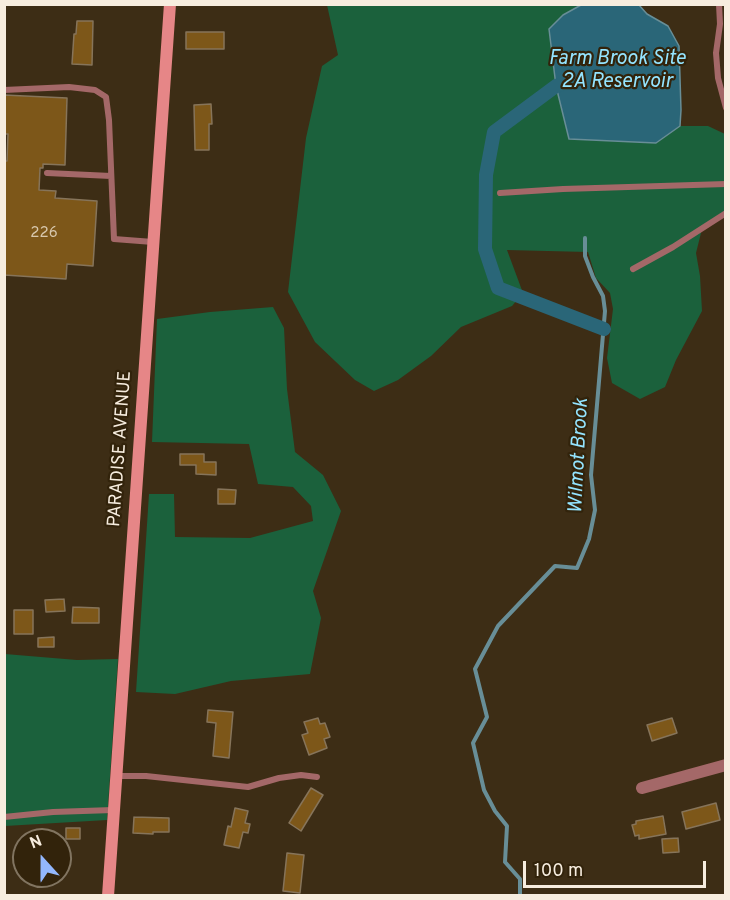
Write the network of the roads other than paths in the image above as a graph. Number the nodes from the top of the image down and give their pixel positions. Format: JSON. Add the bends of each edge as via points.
{"nodes":[{"id":1,"x":170,"y":4,"type":"edge"},
{"id":2,"x":719,"y":4,"type":"edge"},
{"id":3,"x":4,"y":90,"type":"edge"},
{"id":4,"x":726,"y":108,"type":"edge"},
{"id":5,"x":47,"y":173,"type":"dead end"},
{"id":6,"x":111,"y":176,"type":"junction"},
{"id":7,"x":726,"y":184,"type":"edge"},
{"id":8,"x":500,"y":193,"type":"dead end"},
{"id":9,"x":726,"y":213,"type":"edge"},
{"id":10,"x":153,"y":242,"type":"junction"},
{"id":11,"x":633,"y":269,"type":"dead end"},
{"id":12,"x":726,"y":765,"type":"edge"},
{"id":13,"x":116,"y":776,"type":"junction"},
{"id":14,"x":317,"y":777,"type":"dead end"},
{"id":15,"x":642,"y":788,"type":"dead end"},
{"id":16,"x":113,"y":810,"type":"junction"},
{"id":17,"x":4,"y":817,"type":"edge"},
{"id":18,"x":108,"y":896,"type":"edge"}],
"edges":[{"from":1,"to":10,"type":"street","name":"PARADISE AVENUE"},
{"from":2,"to":4,"type":"lane","via":[[717,69]]},
{"from":3,"to":6,"type":"lane","via":[[69,87],[95,90],[106,98]]},
{"from":5,"to":6,"type":"lane"},
{"from":6,"to":10,"type":"lane","via":[[114,239]]},
{"from":7,"to":8,"type":"lane"},
{"from":9,"to":11,"type":"lane"},
{"from":10,"to":13,"type":"street","name":"PARADISE AVENUE"},
{"from":12,"to":15,"type":"street"},
{"from":13,"to":14,"type":"lane","via":[[248,787],[301,775]]},
{"from":13,"to":16,"type":"street","name":"PARADISE AVENUE"},
{"from":16,"to":17,"type":"lane"},
{"from":16,"to":18,"type":"street","name":"PARADISE AVENUE"}]}
